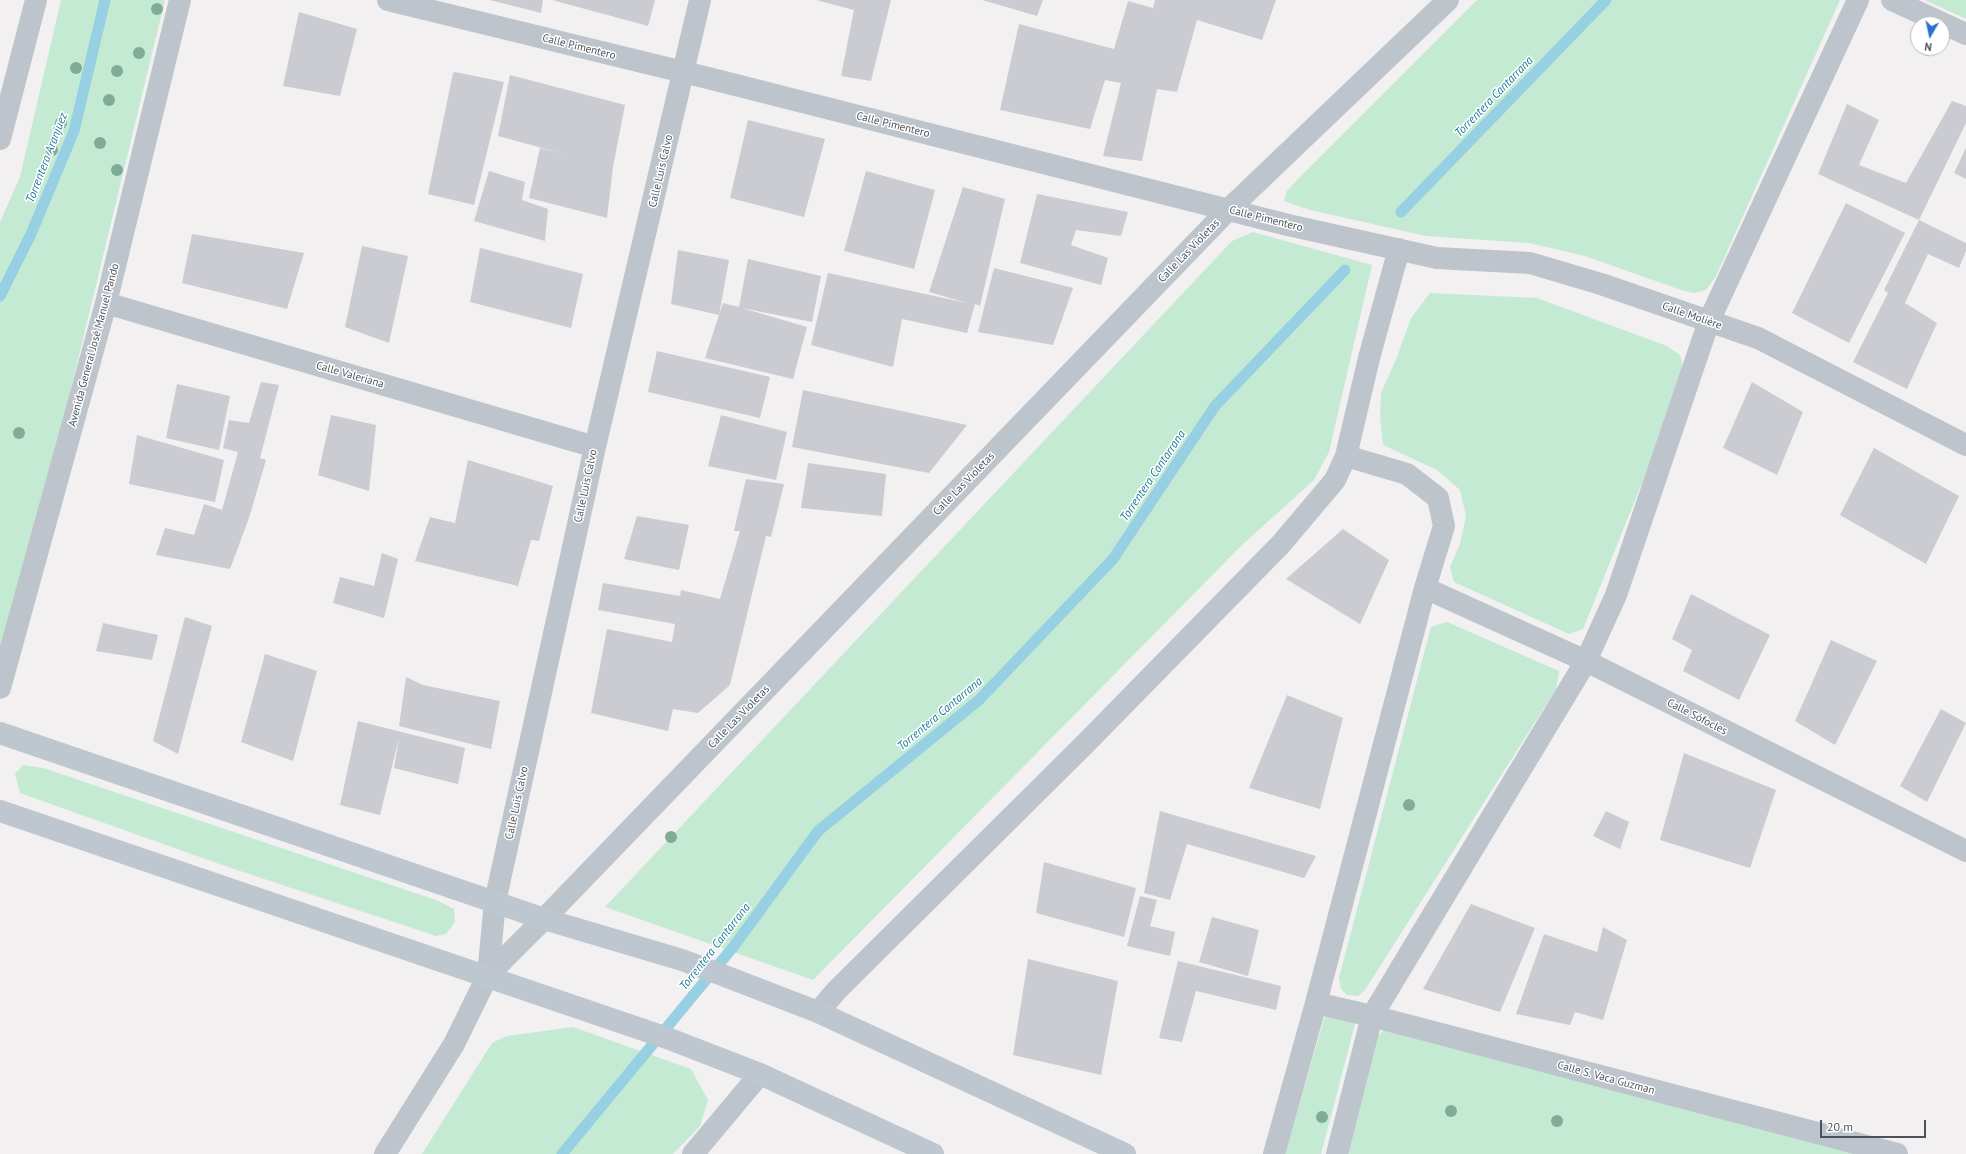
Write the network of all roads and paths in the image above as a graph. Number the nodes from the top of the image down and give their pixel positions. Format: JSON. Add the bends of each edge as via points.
{"nodes":[{"id":1,"x":36,"y":0,"type":"edge"},
{"id":2,"x":180,"y":0,"type":"edge"},
{"id":3,"x":388,"y":0,"type":"edge"},
{"id":4,"x":700,"y":0,"type":"edge"},
{"id":5,"x":1448,"y":0,"type":"edge"},
{"id":6,"x":1858,"y":0,"type":"edge"},
{"id":7,"x":1892,"y":0,"type":"edge"},
{"id":8,"x":1966,"y":34,"type":"edge"},
{"id":9,"x":684,"y":73,"type":"junction"},
{"id":10,"x":0,"y":139,"type":"edge"},
{"id":11,"x":1228,"y":210,"type":"junction"},
{"id":12,"x":1399,"y":249,"type":"junction"},
{"id":13,"x":106,"y":303,"type":"junction"},
{"id":14,"x":1709,"y":322,"type":"junction"},
{"id":15,"x":1966,"y":445,"type":"edge"},
{"id":16,"x":595,"y":447,"type":"junction"},
{"id":17,"x":1346,"y":456,"type":"junction"},
{"id":18,"x":1425,"y":588,"type":"junction"},
{"id":19,"x":1586,"y":661,"type":"junction"},
{"id":20,"x":0,"y":688,"type":"edge"},
{"id":21,"x":0,"y":733,"type":"edge"},
{"id":22,"x":0,"y":811,"type":"edge"},
{"id":23,"x":1966,"y":851,"type":"edge"},
{"id":24,"x":495,"y":902,"type":"junction"},
{"id":25,"x":544,"y":919,"type":"junction"},
{"id":26,"x":488,"y":975,"type":"junction"},
{"id":27,"x":1316,"y":1003,"type":"junction"},
{"id":28,"x":818,"y":1012,"type":"junction"},
{"id":29,"x":1372,"y":1016,"type":"junction"},
{"id":30,"x":760,"y":1074,"type":"junction"},
{"id":31,"x":385,"y":1154,"type":"edge"},
{"id":32,"x":694,"y":1154,"type":"edge"},
{"id":33,"x":933,"y":1154,"type":"edge"},
{"id":34,"x":1125,"y":1154,"type":"edge"},
{"id":35,"x":1274,"y":1154,"type":"edge"},
{"id":36,"x":1337,"y":1154,"type":"edge"},
{"id":37,"x":1897,"y":1154,"type":"edge"}],
"edges":[{"from":1,"to":10,"type":"street"},
{"from":2,"to":13,"type":"street","name":"Avenida General José Manuel Pando"},
{"from":3,"to":9,"type":"street","name":"Calle Pimentero"},
{"from":4,"to":9,"type":"street","name":"Calle Luis Calvo"},
{"from":5,"to":11,"type":"street","name":"Calle Las Violetas"},
{"from":6,"to":14,"type":"street"},
{"from":7,"to":8,"type":"street"},
{"from":9,"to":11,"type":"street","name":"Calle Pimentero"},
{"from":9,"to":16,"type":"street","name":"Calle Luis Calvo"},
{"from":11,"to":12,"type":"street","name":"Calle Pimentero"},
{"from":11,"to":25,"type":"street","name":"Calle Las Violetas"},
{"from":12,"to":14,"type":"street","name":"Calle Molière","via":[[1437,258],[1530,263],[1602,284]]},
{"from":12,"to":17,"type":"street","via":[[1369,358]]},
{"from":13,"to":16,"type":"street","name":"Calle Valeriana"},
{"from":13,"to":20,"type":"street","name":"Avenida General José Manuel Pando"},
{"from":14,"to":15,"type":"street","name":"Calle Molière","via":[[1758,338]]},
{"from":14,"to":19,"type":"street","via":[[1616,596]]},
{"from":16,"to":24,"type":"street","name":"Calle Luis Calvo"},
{"from":17,"to":18,"type":"street","via":[[1407,474],[1438,498],[1444,526]]},
{"from":17,"to":28,"type":"street","via":[[1335,480],[1281,544]]},
{"from":18,"to":19,"type":"street","name":"Calle Sófocles"},
{"from":18,"to":27,"type":"street"},
{"from":19,"to":23,"type":"street","name":"Calle Sófocles"},
{"from":19,"to":29,"type":"street"},
{"from":21,"to":24,"type":"main road"},
{"from":22,"to":26,"type":"main road"},
{"from":24,"to":25,"type":"main road"},
{"from":24,"to":26,"type":"street","name":"Calle Luis Calvo"},
{"from":25,"to":26,"type":"street","name":"Calle Las Violetas"},
{"from":25,"to":28,"type":"main road","via":[[682,960]]},
{"from":26,"to":30,"type":"main road","via":[[668,1038]]},
{"from":26,"to":31,"type":"street","via":[[454,1044]]},
{"from":27,"to":29,"type":"street","name":"Calle S. Vaca Guzman"},
{"from":27,"to":35,"type":"street"},
{"from":28,"to":34,"type":"main road"},
{"from":29,"to":36,"type":"street"},
{"from":29,"to":37,"type":"street","name":"Calle S. Vaca Guzman"},
{"from":30,"to":32,"type":"street"},
{"from":30,"to":33,"type":"main road"}]}
